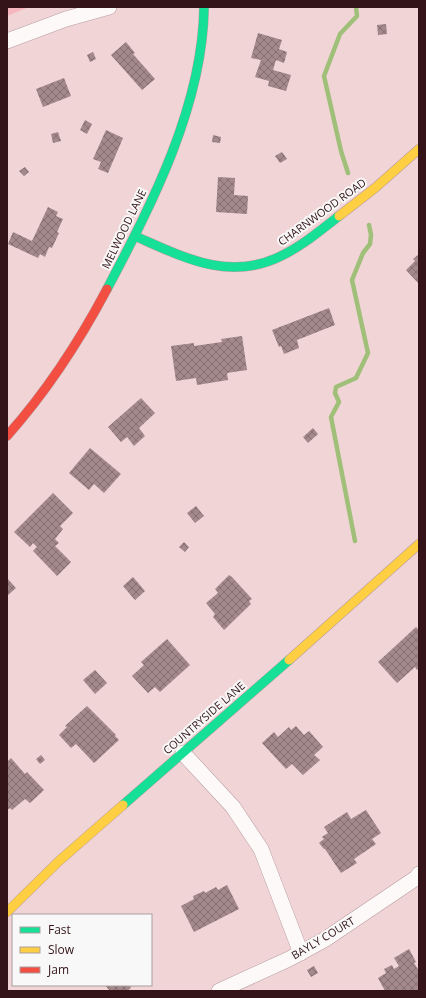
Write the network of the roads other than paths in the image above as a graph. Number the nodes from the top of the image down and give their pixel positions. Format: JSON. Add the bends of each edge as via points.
{"nodes":[{"id":1,"x":109,"y":7,"type":"edge"},
{"id":2,"x":204,"y":7,"type":"edge"},
{"id":3,"x":7,"y":41,"type":"edge"},
{"id":4,"x":419,"y":149,"type":"edge"},
{"id":5,"x":135,"y":236,"type":"junction"},
{"id":6,"x":7,"y":436,"type":"edge"},
{"id":7,"x":419,"y":544,"type":"edge"},
{"id":8,"x":183,"y":753,"type":"junction"},
{"id":9,"x":419,"y":874,"type":"edge"},
{"id":10,"x":7,"y":912,"type":"edge"},
{"id":11,"x":300,"y":953,"type":"junction"},
{"id":12,"x":219,"y":991,"type":"edge"}],
"edges":[{"from":1,"to":3,"type":"street","via":[[66,19]]},
{"from":2,"to":5,"type":"street","name":"MELWOOD LANE","via":[[204,27],[186,112],[171,158]]},
{"from":4,"to":5,"type":"street","name":"CHARNWOOD ROAD","via":[[360,201],[301,245],[268,262],[231,267],[200,262]]},
{"from":5,"to":6,"type":"street","name":"MELWOOD LANE","via":[[105,296],[68,358]]},
{"from":7,"to":8,"type":"street","name":"COUNTRYSIDE LANE"},
{"from":8,"to":10,"type":"street","name":"COUNTRYSIDE LANE","via":[[59,862]]},
{"from":8,"to":11,"type":"street","via":[[233,806],[261,849]]},
{"from":9,"to":11,"type":"street","name":"BAYLY COURT","via":[[324,940]]},
{"from":11,"to":12,"type":"street","name":"BAYLY COURT"}]}
